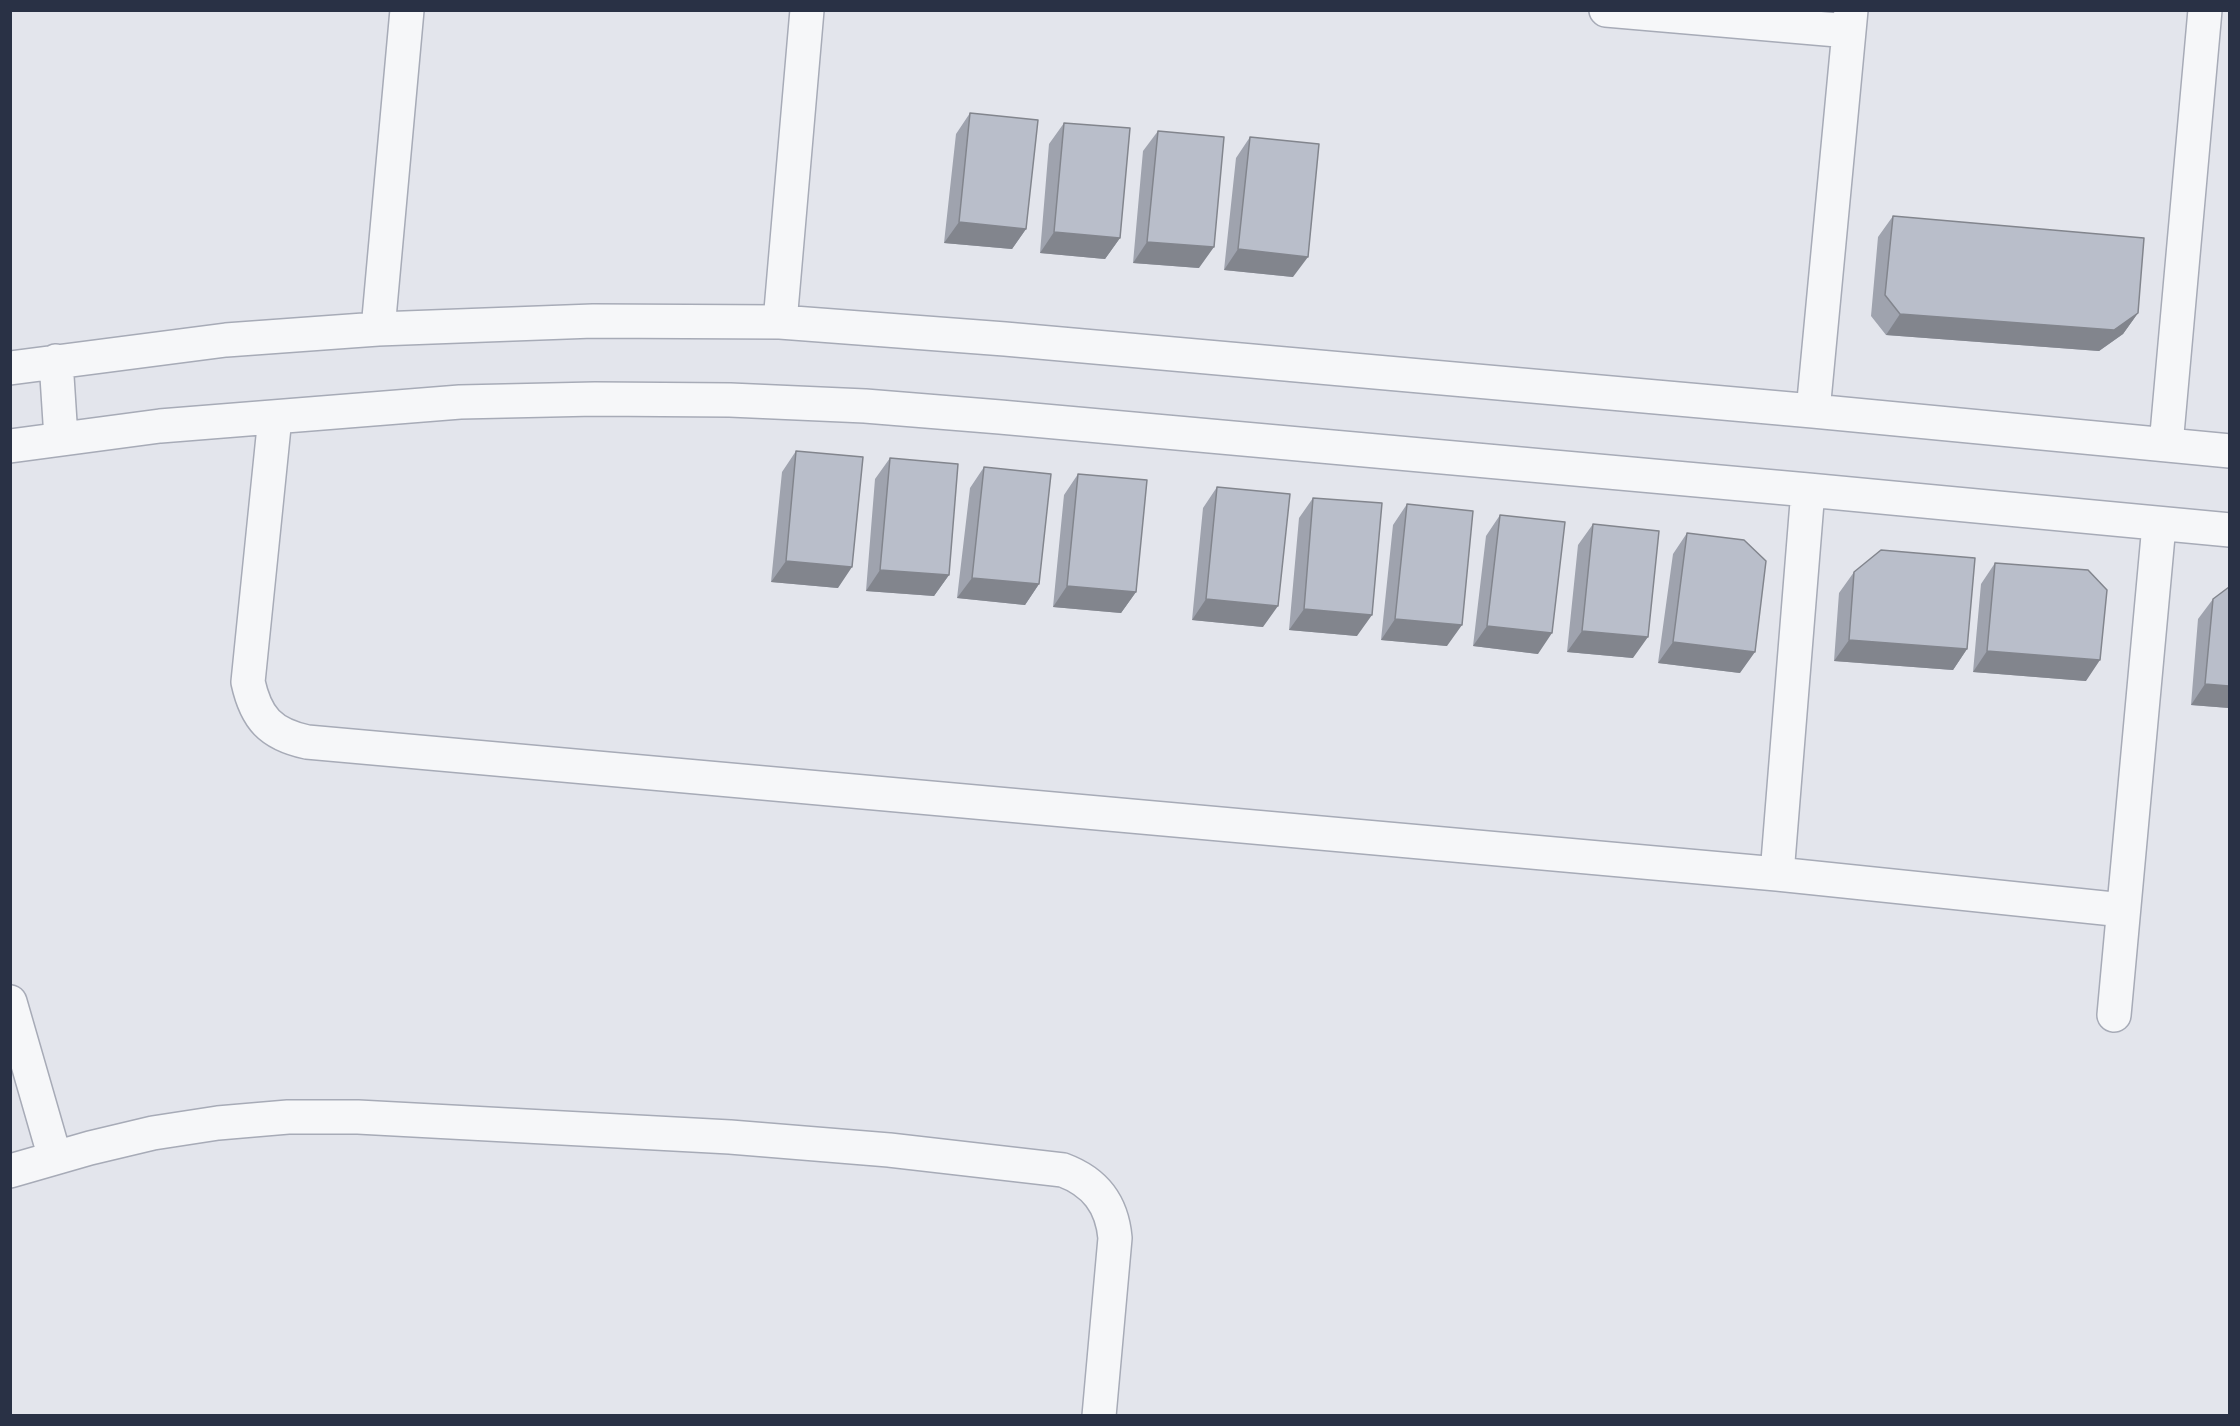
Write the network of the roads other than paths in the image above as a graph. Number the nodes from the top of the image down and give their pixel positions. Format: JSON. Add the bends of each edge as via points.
{"nodes":[{"id":1,"x":406,"y":10,"type":"edge"},
{"id":2,"x":807,"y":10,"type":"edge"},
{"id":3,"x":1606,"y":10,"type":"edge"},
{"id":4,"x":2205,"y":10,"type":"edge"},
{"id":5,"x":1850,"y":21,"type":"edge"},
{"id":6,"x":780,"y":322,"type":"junction"},
{"id":7,"x":378,"y":329,"type":"junction"},
{"id":8,"x":56,"y":361,"type":"junction"},
{"id":9,"x":10,"y":368,"type":"edge"},
{"id":10,"x":1813,"y":411,"type":"junction"},
{"id":11,"x":275,"y":417,"type":"junction"},
{"id":12,"x":61,"y":438,"type":"junction"},
{"id":13,"x":2166,"y":445,"type":"junction"},
{"id":14,"x":10,"y":446,"type":"edge"},
{"id":15,"x":2229,"y":451,"type":"edge"},
{"id":16,"x":1808,"y":490,"type":"junction"},
{"id":17,"x":2159,"y":525,"type":"junction"},
{"id":18,"x":2229,"y":530,"type":"edge"},
{"id":19,"x":1777,"y":874,"type":"junction"},
{"id":20,"x":2123,"y":910,"type":"junction"},
{"id":21,"x":10,"y":1002,"type":"edge"},
{"id":22,"x":2114,"y":1015,"type":"dead end"},
{"id":23,"x":54,"y":1158,"type":"junction"},
{"id":24,"x":10,"y":1171,"type":"edge"},
{"id":25,"x":1099,"y":1416,"type":"edge"}],
"edges":[{"from":1,"to":7,"type":"street"},
{"from":2,"to":6,"type":"street"},
{"from":3,"to":5,"type":"street"},
{"from":4,"to":13,"type":"street"},
{"from":5,"to":10,"type":"street"},
{"from":6,"to":7,"type":"street","via":[[593,321]]},
{"from":6,"to":10,"type":"street"},
{"from":7,"to":8,"type":"street","via":[[226,340]]},
{"from":8,"to":9,"type":"street"},
{"from":8,"to":12,"type":"street"},
{"from":10,"to":13,"type":"street"},
{"from":11,"to":12,"type":"street"},
{"from":11,"to":16,"type":"street","via":[[460,402],[730,400],[1000,417]]},
{"from":11,"to":19,"type":"street","via":[[248,682],[260,715],[272,729],[289,738]]},
{"from":12,"to":14,"type":"street"},
{"from":13,"to":15,"type":"street"},
{"from":16,"to":17,"type":"street"},
{"from":16,"to":19,"type":"street"},
{"from":17,"to":18,"type":"street"},
{"from":17,"to":20,"type":"street"},
{"from":19,"to":20,"type":"street"},
{"from":20,"to":22,"type":"street"},
{"from":21,"to":23,"type":"street"},
{"from":23,"to":24,"type":"street"},
{"from":23,"to":25,"type":"street","via":[[153,1133],[218,1124],[357,1117],[730,1137],[1063,1170],[1077,1175],[1101,1195],[1114,1223]]}]}
